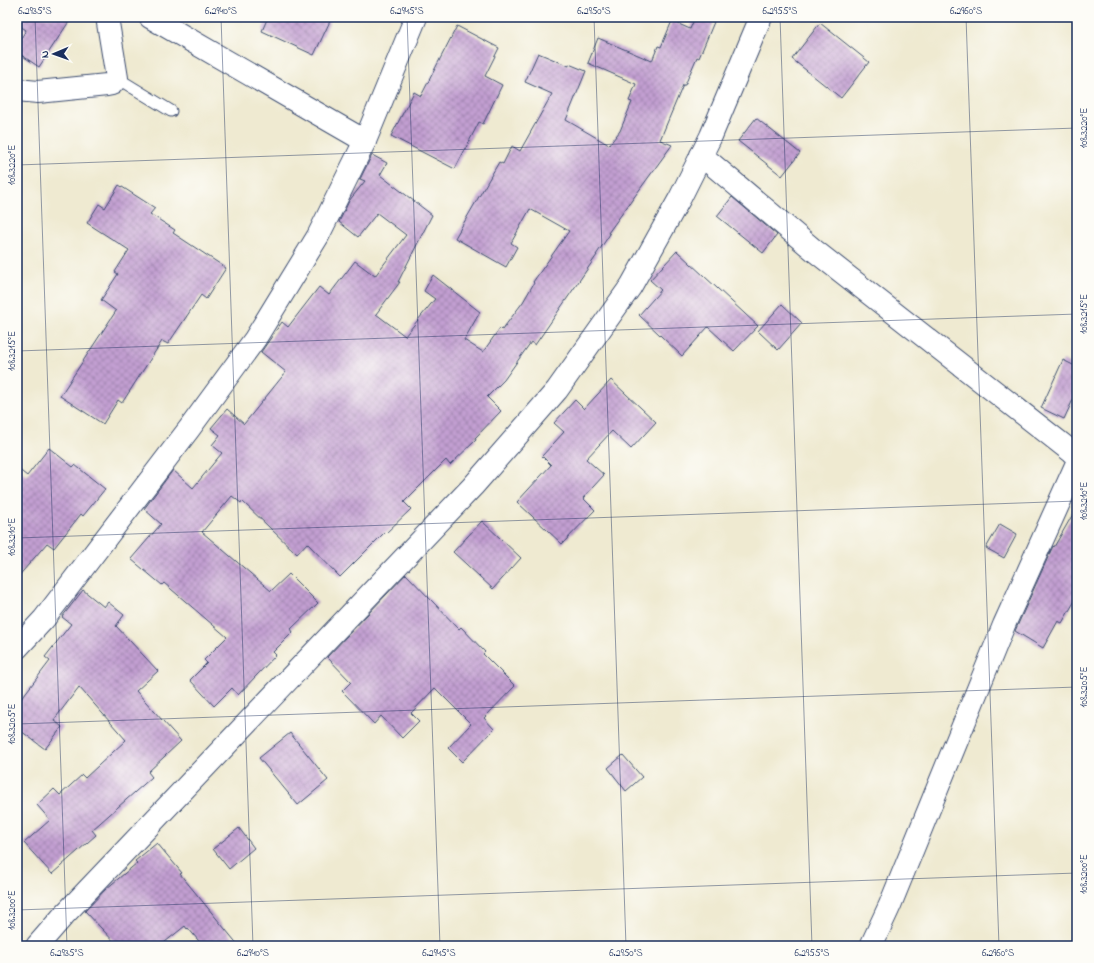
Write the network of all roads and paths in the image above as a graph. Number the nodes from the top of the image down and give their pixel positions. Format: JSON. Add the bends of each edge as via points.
{"nodes":[{"id":1,"x":106,"y":17,"type":"edge"},
{"id":2,"x":150,"y":17,"type":"edge"},
{"id":3,"x":416,"y":17,"type":"edge"},
{"id":4,"x":761,"y":17,"type":"edge"},
{"id":5,"x":117,"y":78,"type":"junction"},
{"id":6,"x":17,"y":90,"type":"edge"},
{"id":7,"x":171,"y":111,"type":"dead end"},
{"id":8,"x":365,"y":141,"type":"junction"},
{"id":9,"x":701,"y":155,"type":"junction"},
{"id":10,"x":1077,"y":456,"type":"edge"},
{"id":11,"x":1077,"y":463,"type":"edge"},
{"id":12,"x":17,"y":648,"type":"edge"},
{"id":13,"x":37,"y":946,"type":"edge"},
{"id":14,"x":871,"y":946,"type":"edge"}],
"edges":[{"from":1,"to":5,"type":"street"},
{"from":2,"to":8,"type":"street"},
{"from":3,"to":8,"type":"street"},
{"from":4,"to":9,"type":"street"},
{"from":5,"to":6,"type":"street","via":[[112,84],[107,85],[38,92]]},
{"from":5,"to":7,"type":"lane"},
{"from":8,"to":12,"type":"street","via":[[318,236],[255,339],[44,619]]},
{"from":9,"to":10,"type":"street","via":[[815,251]]},
{"from":9,"to":13,"type":"street","via":[[680,198],[630,286],[557,390],[473,486]]},
{"from":11,"to":14,"type":"street","via":[[1004,625]]}]}
